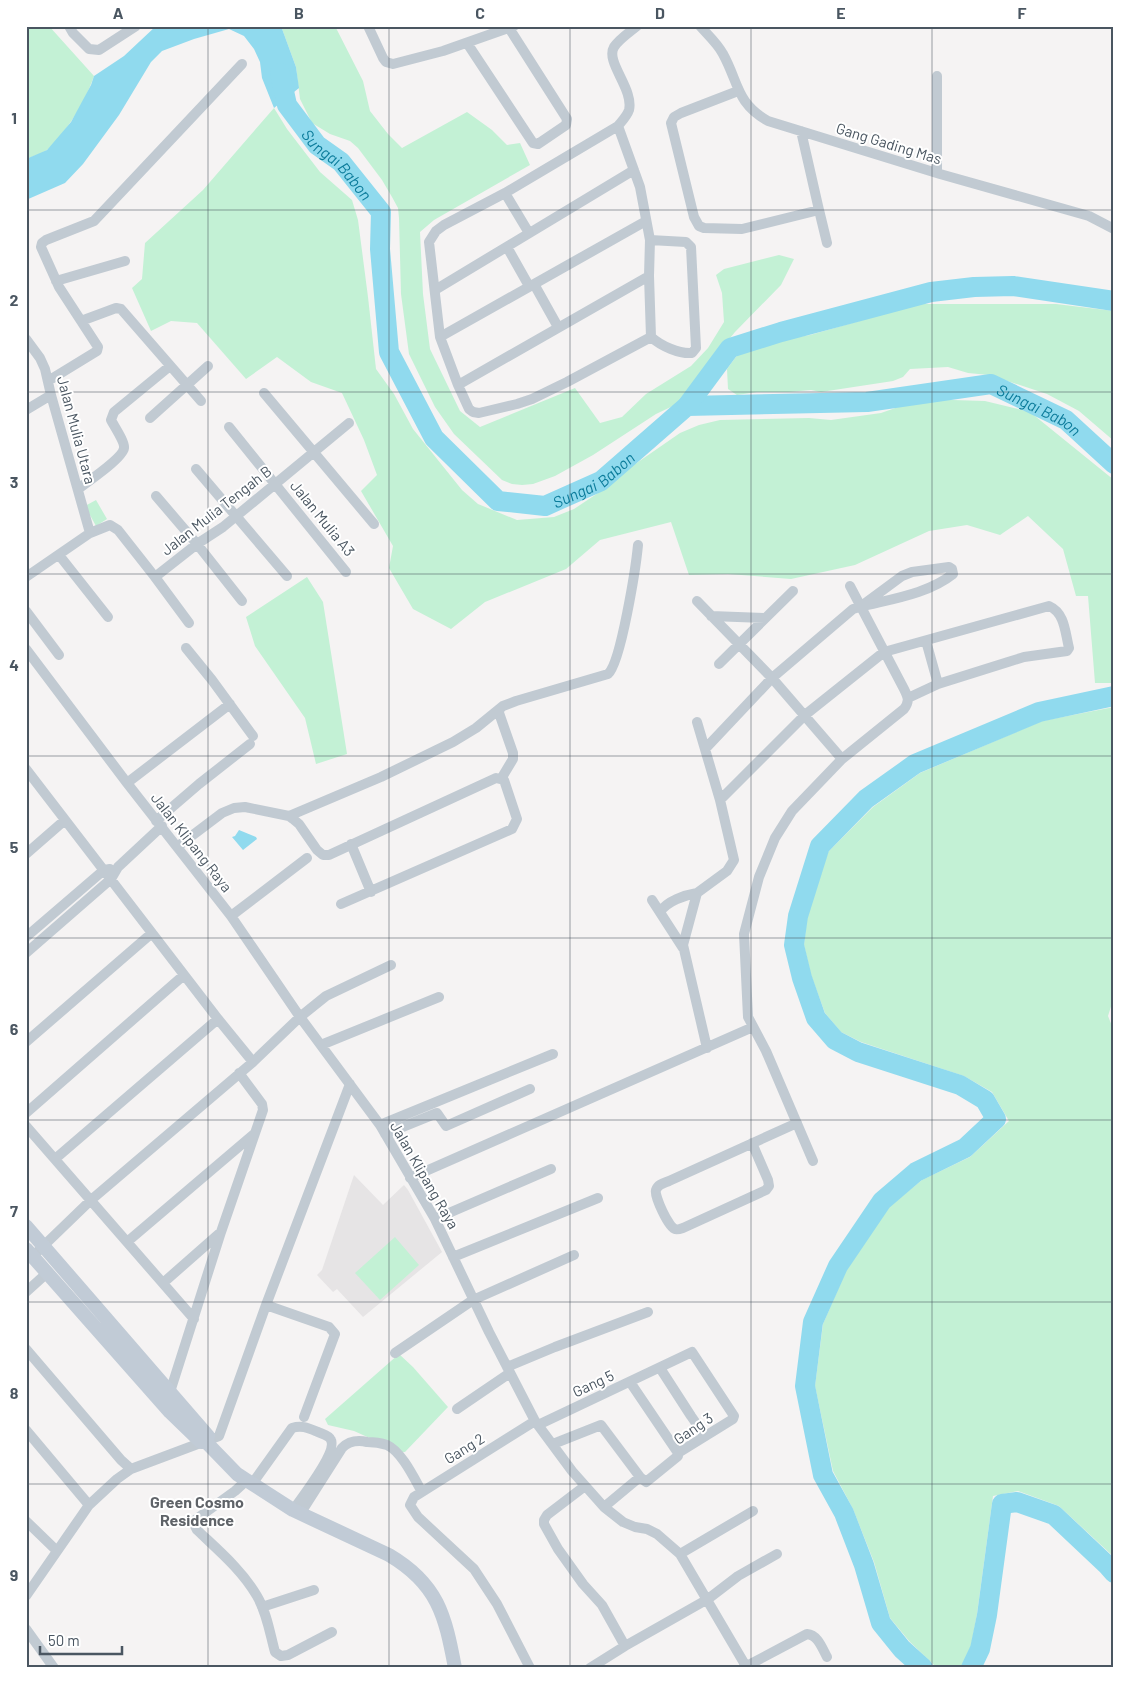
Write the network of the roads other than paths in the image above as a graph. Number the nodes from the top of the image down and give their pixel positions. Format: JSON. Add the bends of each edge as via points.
{"nodes":[{"id":1,"x":69,"y":26,"type":"edge"},
{"id":2,"x":136,"y":26,"type":"edge"},
{"id":3,"x":368,"y":26,"type":"edge"},
{"id":4,"x":637,"y":26,"type":"edge"},
{"id":5,"x":700,"y":26,"type":"edge"},
{"id":6,"x":512,"y":27,"type":"edge"},
{"id":7,"x":467,"y":43,"type":"junction"},
{"id":8,"x":242,"y":64,"type":"dead end"},
{"id":9,"x":937,"y":76,"type":"dead end"},
{"id":10,"x":738,"y":91,"type":"junction"},
{"id":11,"x":618,"y":126,"type":"junction"},
{"id":12,"x":801,"y":131,"type":"junction"},
{"id":13,"x":634,"y":170,"type":"junction"},
{"id":14,"x":937,"y":173,"type":"junction"},
{"id":15,"x":505,"y":192,"type":"junction"},
{"id":16,"x":819,"y":210,"type":"junction"},
{"id":17,"x":646,"y":221,"type":"junction"},
{"id":18,"x":1114,"y":229,"type":"edge"},
{"id":19,"x":529,"y":233,"type":"junction"},
{"id":20,"x":650,"y":240,"type":"junction"},
{"id":21,"x":827,"y":243,"type":"dead end"},
{"id":22,"x":507,"y":247,"type":"junction"},
{"id":23,"x":124,"y":261,"type":"dead end"},
{"id":24,"x":649,"y":276,"type":"junction"},
{"id":25,"x":56,"y":281,"type":"junction"},
{"id":26,"x":532,"y":285,"type":"junction"},
{"id":27,"x":435,"y":290,"type":"junction"},
{"id":28,"x":81,"y":321,"type":"junction"},
{"id":29,"x":558,"y":327,"type":"junction"},
{"id":30,"x":440,"y":337,"type":"junction"},
{"id":31,"x":651,"y":337,"type":"junction"},
{"id":32,"x":28,"y":346,"type":"edge"},
{"id":33,"x":170,"y":366,"type":"junction"},
{"id":34,"x":208,"y":366,"type":"dead end"},
{"id":35,"x":48,"y":381,"type":"junction"},
{"id":36,"x":187,"y":385,"type":"junction"},
{"id":37,"x":458,"y":385,"type":"junction"},
{"id":38,"x":264,"y":393,"type":"dead end"},
{"id":39,"x":51,"y":395,"type":"junction"},
{"id":40,"x":201,"y":401,"type":"dead end"},
{"id":41,"x":26,"y":410,"type":"edge"},
{"id":42,"x":150,"y":418,"type":"dead end"},
{"id":43,"x":349,"y":423,"type":"dead end"},
{"id":44,"x":229,"y":427,"type":"dead end"},
{"id":45,"x":314,"y":453,"type":"junction"},
{"id":46,"x":196,"y":469,"type":"dead end"},
{"id":47,"x":275,"y":483,"type":"junction"},
{"id":48,"x":78,"y":489,"type":"junction"},
{"id":49,"x":156,"y":496,"type":"dead end"},
{"id":50,"x":237,"y":515,"type":"junction"},
{"id":51,"x":374,"y":524,"type":"dead end"},
{"id":52,"x":90,"y":533,"type":"junction"},
{"id":53,"x":197,"y":544,"type":"junction"},
{"id":54,"x":638,"y":545,"type":"dead end"},
{"id":55,"x":59,"y":555,"type":"junction"},
{"id":56,"x":346,"y":572,"type":"dead end"},
{"id":57,"x":286,"y":576,"type":"dead end"},
{"id":58,"x":26,"y":577,"type":"edge"},
{"id":59,"x":156,"y":577,"type":"junction"},
{"id":60,"x":850,"y":586,"type":"dead end"},
{"id":61,"x":793,"y":591,"type":"dead end"},
{"id":62,"x":242,"y":601,"type":"dead end"},
{"id":63,"x":697,"y":601,"type":"dead end"},
{"id":64,"x":860,"y":607,"type":"junction"},
{"id":65,"x":26,"y":611,"type":"edge"},
{"id":66,"x":711,"y":616,"type":"junction"},
{"id":67,"x":108,"y":617,"type":"dead end"},
{"id":68,"x":765,"y":618,"type":"junction"},
{"id":69,"x":189,"y":623,"type":"dead end"},
{"id":70,"x":926,"y":641,"type":"junction"},
{"id":71,"x":739,"y":645,"type":"junction"},
{"id":72,"x":186,"y":648,"type":"dead end"},
{"id":73,"x":26,"y":649,"type":"edge"},
{"id":74,"x":884,"y":652,"type":"junction"},
{"id":75,"x":59,"y":655,"type":"dead end"},
{"id":76,"x":719,"y":664,"type":"dead end"},
{"id":77,"x":772,"y":678,"type":"junction"},
{"id":78,"x":938,"y":684,"type":"junction"},
{"id":79,"x":908,"y":698,"type":"junction"},
{"id":80,"x":230,"y":704,"type":"junction"},
{"id":81,"x":498,"y":710,"type":"junction"},
{"id":82,"x":805,"y":715,"type":"junction"},
{"id":83,"x":697,"y":722,"type":"dead end"},
{"id":84,"x":705,"y":749,"type":"junction"},
{"id":85,"x":842,"y":759,"type":"junction"},
{"id":86,"x":28,"y":775,"type":"edge"},
{"id":87,"x":502,"y":779,"type":"junction"},
{"id":88,"x":127,"y":783,"type":"junction"},
{"id":89,"x":720,"y":800,"type":"junction"},
{"id":90,"x":289,"y":816,"type":"junction"},
{"id":91,"x":65,"y":820,"type":"junction"},
{"id":92,"x":159,"y":823,"type":"junction"},
{"id":93,"x":351,"y":844,"type":"junction"},
{"id":94,"x":176,"y":847,"type":"junction"},
{"id":95,"x":26,"y":854,"type":"edge"},
{"id":96,"x":306,"y":858,"type":"dead end"},
{"id":97,"x":118,"y":867,"type":"junction"},
{"id":98,"x":104,"y":870,"type":"junction"},
{"id":99,"x":111,"y":879,"type":"junction"},
{"id":100,"x":371,"y":892,"type":"junction"},
{"id":101,"x":697,"y":893,"type":"junction"},
{"id":102,"x":652,"y":900,"type":"dead end"},
{"id":103,"x":341,"y":904,"type":"dead end"},
{"id":104,"x":660,"y":912,"type":"junction"},
{"id":105,"x":231,"y":916,"type":"junction"},
{"id":106,"x":152,"y":933,"type":"junction"},
{"id":107,"x":26,"y":937,"type":"edge"},
{"id":108,"x":684,"y":948,"type":"junction"},
{"id":109,"x":26,"y":953,"type":"edge"},
{"id":110,"x":391,"y":965,"type":"dead end"},
{"id":111,"x":184,"y":975,"type":"junction"},
{"id":112,"x":439,"y":997,"type":"dead end"},
{"id":113,"x":300,"y":1017,"type":"junction"},
{"id":114,"x":218,"y":1019,"type":"junction"},
{"id":115,"x":753,"y":1027,"type":"junction"},
{"id":116,"x":26,"y":1042,"type":"edge"},
{"id":117,"x":321,"y":1045,"type":"junction"},
{"id":118,"x":707,"y":1048,"type":"junction"},
{"id":119,"x":553,"y":1054,"type":"dead end"},
{"id":120,"x":253,"y":1062,"type":"junction"},
{"id":121,"x":240,"y":1073,"type":"junction"},
{"id":122,"x":350,"y":1084,"type":"junction"},
{"id":123,"x":530,"y":1089,"type":"dead end"},
{"id":124,"x":26,"y":1113,"type":"edge"},
{"id":125,"x":797,"y":1123,"type":"junction"},
{"id":126,"x":26,"y":1126,"type":"edge"},
{"id":127,"x":382,"y":1130,"type":"junction"},
{"id":128,"x":255,"y":1134,"type":"junction"},
{"id":129,"x":752,"y":1143,"type":"junction"},
{"id":130,"x":55,"y":1159,"type":"junction"},
{"id":131,"x":813,"y":1161,"type":"dead end"},
{"id":132,"x":551,"y":1169,"type":"dead end"},
{"id":133,"x":410,"y":1178,"type":"junction"},
{"id":134,"x":598,"y":1198,"type":"dead end"},
{"id":135,"x":90,"y":1200,"type":"junction"},
{"id":136,"x":435,"y":1219,"type":"junction"},
{"id":137,"x":26,"y":1226,"type":"edge"},
{"id":138,"x":221,"y":1232,"type":"junction"},
{"id":139,"x":127,"y":1242,"type":"junction"},
{"id":140,"x":44,"y":1246,"type":"junction"},
{"id":141,"x":29,"y":1252,"type":"edge"},
{"id":142,"x":574,"y":1255,"type":"dead end"},
{"id":143,"x":453,"y":1257,"type":"junction"},
{"id":144,"x":48,"y":1273,"type":"junction"},
{"id":145,"x":163,"y":1282,"type":"junction"},
{"id":146,"x":26,"y":1292,"type":"edge"},
{"id":147,"x":473,"y":1300,"type":"junction"},
{"id":148,"x":266,"y":1304,"type":"junction"},
{"id":149,"x":648,"y":1312,"type":"dead end"},
{"id":150,"x":194,"y":1319,"type":"junction"},
{"id":151,"x":26,"y":1349,"type":"edge"},
{"id":152,"x":395,"y":1353,"type":"dead end"},
{"id":153,"x":660,"y":1368,"type":"junction"},
{"id":154,"x":509,"y":1370,"type":"junction"},
{"id":155,"x":145,"y":1374,"type":"junction"},
{"id":156,"x":630,"y":1382,"type":"junction"},
{"id":157,"x":170,"y":1392,"type":"junction"},
{"id":158,"x":457,"y":1410,"type":"dead end"},
{"id":159,"x":304,"y":1417,"type":"dead end"},
{"id":160,"x":537,"y":1423,"type":"junction"},
{"id":161,"x":26,"y":1430,"type":"edge"},
{"id":162,"x":705,"y":1436,"type":"junction"},
{"id":163,"x":206,"y":1442,"type":"junction"},
{"id":164,"x":553,"y":1444,"type":"junction"},
{"id":165,"x":678,"y":1453,"type":"junction"},
{"id":166,"x":131,"y":1469,"type":"junction"},
{"id":167,"x":640,"y":1477,"type":"junction"},
{"id":168,"x":249,"y":1482,"type":"junction"},
{"id":169,"x":585,"y":1486,"type":"junction"},
{"id":170,"x":422,"y":1492,"type":"junction"},
{"id":171,"x":89,"y":1505,"type":"junction"},
{"id":172,"x":604,"y":1507,"type":"junction"},
{"id":173,"x":753,"y":1511,"type":"dead end"},
{"id":174,"x":297,"y":1512,"type":"junction"},
{"id":175,"x":26,"y":1520,"type":"edge"},
{"id":176,"x":57,"y":1551,"type":"junction"},
{"id":177,"x":680,"y":1554,"type":"junction"},
{"id":178,"x":777,"y":1554,"type":"dead end"},
{"id":179,"x":314,"y":1590,"type":"dead end"},
{"id":180,"x":26,"y":1596,"type":"edge"},
{"id":181,"x":708,"y":1599,"type":"junction"},
{"id":182,"x":262,"y":1607,"type":"junction"},
{"id":183,"x":26,"y":1629,"type":"edge"},
{"id":184,"x":332,"y":1632,"type":"dead end"},
{"id":185,"x":625,"y":1646,"type":"junction"},
{"id":186,"x":827,"y":1657,"type":"dead end"},
{"id":187,"x":746,"y":1667,"type":"edge"},
{"id":188,"x":54,"y":1668,"type":"edge"},
{"id":189,"x":455,"y":1668,"type":"edge"},
{"id":190,"x":530,"y":1668,"type":"edge"},
{"id":191,"x":590,"y":1668,"type":"edge"}],
"edges":[{"from":1,"to":2,"type":"street","via":[[89,49],[99,50]]},
{"from":3,"to":7,"type":"street","via":[[383,58],[393,64]]},
{"from":4,"to":11,"type":"street","via":[[615,45],[611,53],[630,103]]},
{"from":5,"to":10,"type":"street","name":"Gang Gading Mas","via":[[723,52]]},
{"from":6,"to":7,"type":"street"},
{"from":6,"to":7,"type":"street","via":[[567,119],[566,125],[538,144],[533,142]]},
{"from":8,"to":25,"type":"street","via":[[94,221],[42,243]]},
{"from":9,"to":14,"type":"street"},
{"from":10,"to":12,"type":"street","name":"Gang Gading Mas","via":[[755,113],[768,121]]},
{"from":10,"to":16,"type":"street","via":[[681,113],[671,123],[697,224],[704,228],[742,229]]},
{"from":11,"to":13,"type":"street"},
{"from":11,"to":15,"type":"street"},
{"from":12,"to":14,"type":"street","name":"Gang Gading Mas"},
{"from":12,"to":16,"type":"street"},
{"from":13,"to":17,"type":"street"},
{"from":13,"to":19,"type":"street"},
{"from":14,"to":18,"type":"street","name":"Gang Gading Mas","via":[[1089,216]]},
{"from":15,"to":19,"type":"street"},
{"from":15,"to":27,"type":"street","via":[[444,225],[432,237],[429,242]]},
{"from":16,"to":21,"type":"street"},
{"from":17,"to":20,"type":"street"},
{"from":17,"to":26,"type":"street"},
{"from":19,"to":22,"type":"street"},
{"from":20,"to":24,"type":"street"},
{"from":20,"to":31,"type":"street","via":[[690,245],[696,348],[690,354],[658,344]]},
{"from":22,"to":26,"type":"street"},
{"from":22,"to":27,"type":"street"},
{"from":23,"to":25,"type":"street"},
{"from":24,"to":29,"type":"street"},
{"from":24,"to":31,"type":"street"},
{"from":25,"to":28,"type":"street"},
{"from":26,"to":29,"type":"street"},
{"from":26,"to":30,"type":"street"},
{"from":27,"to":30,"type":"street"},
{"from":28,"to":33,"type":"street","via":[[121,309]]},
{"from":28,"to":35,"type":"street","via":[[98,350]]},
{"from":29,"to":37,"type":"street"},
{"from":30,"to":37,"type":"street"},
{"from":31,"to":37,"type":"street","via":[[532,399],[498,409],[473,412]]},
{"from":32,"to":35,"type":"street","name":"Jalan Mulia Utara","via":[[43,364]]},
{"from":33,"to":36,"type":"street"},
{"from":33,"to":48,"type":"street","via":[[114,412],[112,420],[124,449]]},
{"from":34,"to":36,"type":"street"},
{"from":35,"to":39,"type":"street","name":"Jalan Mulia Utara"},
{"from":36,"to":40,"type":"street"},
{"from":36,"to":42,"type":"street"},
{"from":38,"to":45,"type":"street"},
{"from":39,"to":41,"type":"street"},
{"from":39,"to":48,"type":"street","name":"Jalan Mulia Utara"},
{"from":43,"to":45,"type":"street","name":"Jalan Mulia Tengah B"},
{"from":44,"to":47,"type":"street","name":"Jalan Mulia A3"},
{"from":45,"to":47,"type":"street","name":"Jalan Mulia Tengah B"},
{"from":45,"to":51,"type":"street"},
{"from":46,"to":50,"type":"street"},
{"from":47,"to":50,"type":"street","name":"Jalan Mulia Tengah B"},
{"from":47,"to":56,"type":"street","name":"Jalan Mulia A3"},
{"from":48,"to":52,"type":"street","name":"Jalan Mulia Utara"},
{"from":49,"to":53,"type":"street"},
{"from":50,"to":53,"type":"street","name":"Jalan Mulia Tengah B"},
{"from":50,"to":57,"type":"street"},
{"from":52,"to":55,"type":"street"},
{"from":52,"to":59,"type":"street","name":"Jalan Mulia Tengah B","via":[[110,525],[118,530]]},
{"from":53,"to":59,"type":"street","name":"Jalan Mulia Tengah B"},
{"from":53,"to":62,"type":"street"},
{"from":54,"to":81,"type":"street","via":[[618,654],[611,672],[516,701]]},
{"from":55,"to":58,"type":"street"},
{"from":55,"to":67,"type":"street"},
{"from":59,"to":69,"type":"street"},
{"from":60,"to":64,"type":"street"},
{"from":61,"to":68,"type":"street"},
{"from":63,"to":66,"type":"street"},
{"from":64,"to":64,"type":"street","via":[[902,576],[912,572],[952,569],[953,574],[941,583]]},
{"from":64,"to":74,"type":"street"},
{"from":64,"to":77,"type":"street"},
{"from":65,"to":75,"type":"street"},
{"from":66,"to":68,"type":"street"},
{"from":66,"to":71,"type":"street"},
{"from":68,"to":71,"type":"street"},
{"from":70,"to":74,"type":"street"},
{"from":70,"to":78,"type":"street"},
{"from":70,"to":78,"type":"street","via":[[1049,606],[1061,614],[1067,651],[1024,657]]},
{"from":71,"to":76,"type":"street"},
{"from":71,"to":77,"type":"street"},
{"from":72,"to":80,"type":"street"},
{"from":73,"to":88,"type":"street","name":"Jalan Klipang Raya"},
{"from":74,"to":79,"type":"street"},
{"from":74,"to":82,"type":"street"},
{"from":77,"to":82,"type":"street"},
{"from":77,"to":84,"type":"street"},
{"from":78,"to":79,"type":"street"},
{"from":79,"to":85,"type":"street","via":[[904,709]]},
{"from":80,"to":88,"type":"street"},
{"from":80,"to":92,"type":"street","via":[[251,740]]},
{"from":81,"to":87,"type":"street","via":[[513,753]]},
{"from":81,"to":90,"type":"street","via":[[453,742]]},
{"from":82,"to":85,"type":"street"},
{"from":82,"to":89,"type":"street"},
{"from":83,"to":84,"type":"street"},
{"from":84,"to":89,"type":"street"},
{"from":85,"to":115,"type":"street","via":[[792,810],[775,838],[759,877],[744,934],[748,1017]]},
{"from":86,"to":91,"type":"street"},
{"from":87,"to":93,"type":"street","via":[[496,778]]},
{"from":87,"to":100,"type":"street","via":[[518,819],[512,829]]},
{"from":88,"to":92,"type":"street","name":"Jalan Klipang Raya"},
{"from":89,"to":101,"type":"street","via":[[734,860],[727,871]]},
{"from":90,"to":93,"type":"street","via":[[323,855]]},
{"from":90,"to":94,"type":"street","via":[[245,807],[234,808],[222,813]]},
{"from":91,"to":95,"type":"street"},
{"from":91,"to":98,"type":"street"},
{"from":92,"to":94,"type":"street","name":"Jalan Klipang Raya"},
{"from":92,"to":97,"type":"street"},
{"from":93,"to":100,"type":"street"},
{"from":94,"to":105,"type":"street","name":"Jalan Klipang Raya"},
{"from":96,"to":105,"type":"street"},
{"from":97,"to":98,"type":"street"},
{"from":97,"to":99,"type":"street"},
{"from":98,"to":99,"type":"street"},
{"from":98,"to":107,"type":"street"},
{"from":99,"to":106,"type":"street"},
{"from":99,"to":109,"type":"street"},
{"from":100,"to":103,"type":"street"},
{"from":101,"to":104,"type":"street","via":[[686,895]]},
{"from":101,"to":108,"type":"street"},
{"from":102,"to":104,"type":"street"},
{"from":104,"to":108,"type":"street"},
{"from":105,"to":113,"type":"street","name":"Jalan Klipang Raya"},
{"from":106,"to":111,"type":"street"},
{"from":106,"to":116,"type":"street"},
{"from":108,"to":118,"type":"street"},
{"from":110,"to":113,"type":"street","via":[[326,996]]},
{"from":111,"to":114,"type":"street"},
{"from":111,"to":124,"type":"street"},
{"from":112,"to":117,"type":"street"},
{"from":113,"to":117,"type":"street","name":"Jalan Klipang Raya"},
{"from":113,"to":120,"type":"street"},
{"from":114,"to":120,"type":"street"},
{"from":114,"to":130,"type":"street"},
{"from":115,"to":118,"type":"street"},
{"from":115,"to":125,"type":"street"},
{"from":117,"to":122,"type":"street","name":"Jalan Klipang Raya"},
{"from":118,"to":133,"type":"street"},
{"from":119,"to":127,"type":"street"},
{"from":120,"to":121,"type":"street"},
{"from":121,"to":128,"type":"street","via":[[263,1106]]},
{"from":121,"to":135,"type":"street"},
{"from":122,"to":127,"type":"street","name":"Jalan Klipang Raya"},
{"from":122,"to":148,"type":"street"},
{"from":123,"to":127,"type":"street","via":[[446,1126],[437,1113]]},
{"from":125,"to":129,"type":"street"},
{"from":125,"to":131,"type":"street"},
{"from":126,"to":130,"type":"street"},
{"from":127,"to":133,"type":"street","name":"Jalan Klipang Raya"},
{"from":128,"to":138,"type":"street"},
{"from":128,"to":139,"type":"street"},
{"from":129,"to":129,"type":"street","via":[[658,1187],[656,1194],[672,1228],[683,1228],[766,1190],[768,1180]]},
{"from":130,"to":135,"type":"street"},
{"from":132,"to":136,"type":"street"},
{"from":133,"to":136,"type":"street","name":"Jalan Klipang Raya"},
{"from":134,"to":143,"type":"street"},
{"from":135,"to":139,"type":"street"},
{"from":135,"to":140,"type":"street"},
{"from":136,"to":143,"type":"street","name":"Jalan Klipang Raya"},
{"from":137,"to":140,"type":"main road"},
{"from":138,"to":145,"type":"street"},
{"from":138,"to":150,"type":"street"},
{"from":139,"to":145,"type":"street"},
{"from":140,"to":141,"type":"street"},
{"from":140,"to":155,"type":"main road"},
{"from":141,"to":144,"type":"main road"},
{"from":142,"to":147,"type":"street"},
{"from":143,"to":147,"type":"street","name":"Jalan Klipang Raya"},
{"from":144,"to":146,"type":"street"},
{"from":144,"to":155,"type":"main road"},
{"from":145,"to":150,"type":"street"},
{"from":147,"to":152,"type":"street"},
{"from":147,"to":154,"type":"street","name":"Jalan Klipang Raya"},
{"from":148,"to":159,"type":"street","via":[[329,1327],[335,1334]]},
{"from":148,"to":163,"type":"street","via":[[219,1436]]},
{"from":149,"to":154,"type":"street","via":[[555,1347]]},
{"from":150,"to":157,"type":"street"},
{"from":151,"to":166,"type":"street"},
{"from":153,"to":156,"type":"street","name":"Gang 5"},
{"from":153,"to":162,"type":"street"},
{"from":153,"to":162,"type":"street","name":"Gang 3","via":[[692,1352],[734,1416]]},
{"from":154,"to":158,"type":"street"},
{"from":154,"to":160,"type":"street","name":"Jalan Klipang Raya"},
{"from":155,"to":157,"type":"main road"},
{"from":155,"to":163,"type":"main road","via":[[176,1418],[201,1442]]},
{"from":156,"to":160,"type":"street","name":"Gang 5"},
{"from":156,"to":165,"type":"street"},
{"from":157,"to":163,"type":"main road","via":[[208,1436]]},
{"from":160,"to":164,"type":"street","name":"Jalan Klipang Raya"},
{"from":160,"to":170,"type":"street","name":"Gang 2"},
{"from":161,"to":171,"type":"street"},
{"from":162,"to":165,"type":"street","name":"Gang 3"},
{"from":163,"to":166,"type":"street"},
{"from":163,"to":168,"type":"main road","via":[[231,1469]]},
{"from":164,"to":167,"type":"street","via":[[601,1426]]},
{"from":164,"to":169,"type":"street","name":"Jalan Klipang Raya"},
{"from":165,"to":167,"type":"street","name":"Gang 3","via":[[646,1482]]},
{"from":166,"to":171,"type":"street"},
{"from":167,"to":172,"type":"street","name":"Gang 3"},
{"from":168,"to":174,"type":"main road"},
{"from":168,"to":174,"type":"street","via":[[292,1428],[299,1426],[328,1436],[332,1444],[330,1452]]},
{"from":168,"to":182,"type":"street","via":[[195,1520],[194,1524],[239,1571]]},
{"from":169,"to":172,"type":"street","name":"Jalan Klipang Raya"},
{"from":169,"to":185,"type":"street","via":[[547,1515],[544,1524],[583,1584],[602,1605]]},
{"from":170,"to":174,"type":"street","via":[[406,1464],[390,1447],[356,1441],[342,1448]]},
{"from":170,"to":190,"type":"street","name":"Gang 2","via":[[413,1498],[411,1509],[474,1569],[497,1604]]},
{"from":171,"to":176,"type":"street"},
{"from":172,"to":177,"type":"street","name":"Jalan Klipang Raya","via":[[623,1522],[657,1534]]},
{"from":173,"to":177,"type":"street"},
{"from":174,"to":189,"type":"main road","via":[[389,1555],[416,1576],[431,1591],[440,1607]]},
{"from":175,"to":176,"type":"street"},
{"from":176,"to":180,"type":"street"},
{"from":177,"to":181,"type":"street","name":"Jalan Klipang Raya"},
{"from":178,"to":181,"type":"street","via":[[738,1576]]},
{"from":179,"to":182,"type":"street"},
{"from":181,"to":185,"type":"street"},
{"from":181,"to":187,"type":"street","name":"Jalan Klipang Raya"},
{"from":182,"to":184,"type":"street","via":[[275,1652],[281,1656]]},
{"from":183,"to":188,"type":"street"},
{"from":185,"to":191,"type":"street"},
{"from":186,"to":187,"type":"street","via":[[816,1637],[807,1634]]}]}
